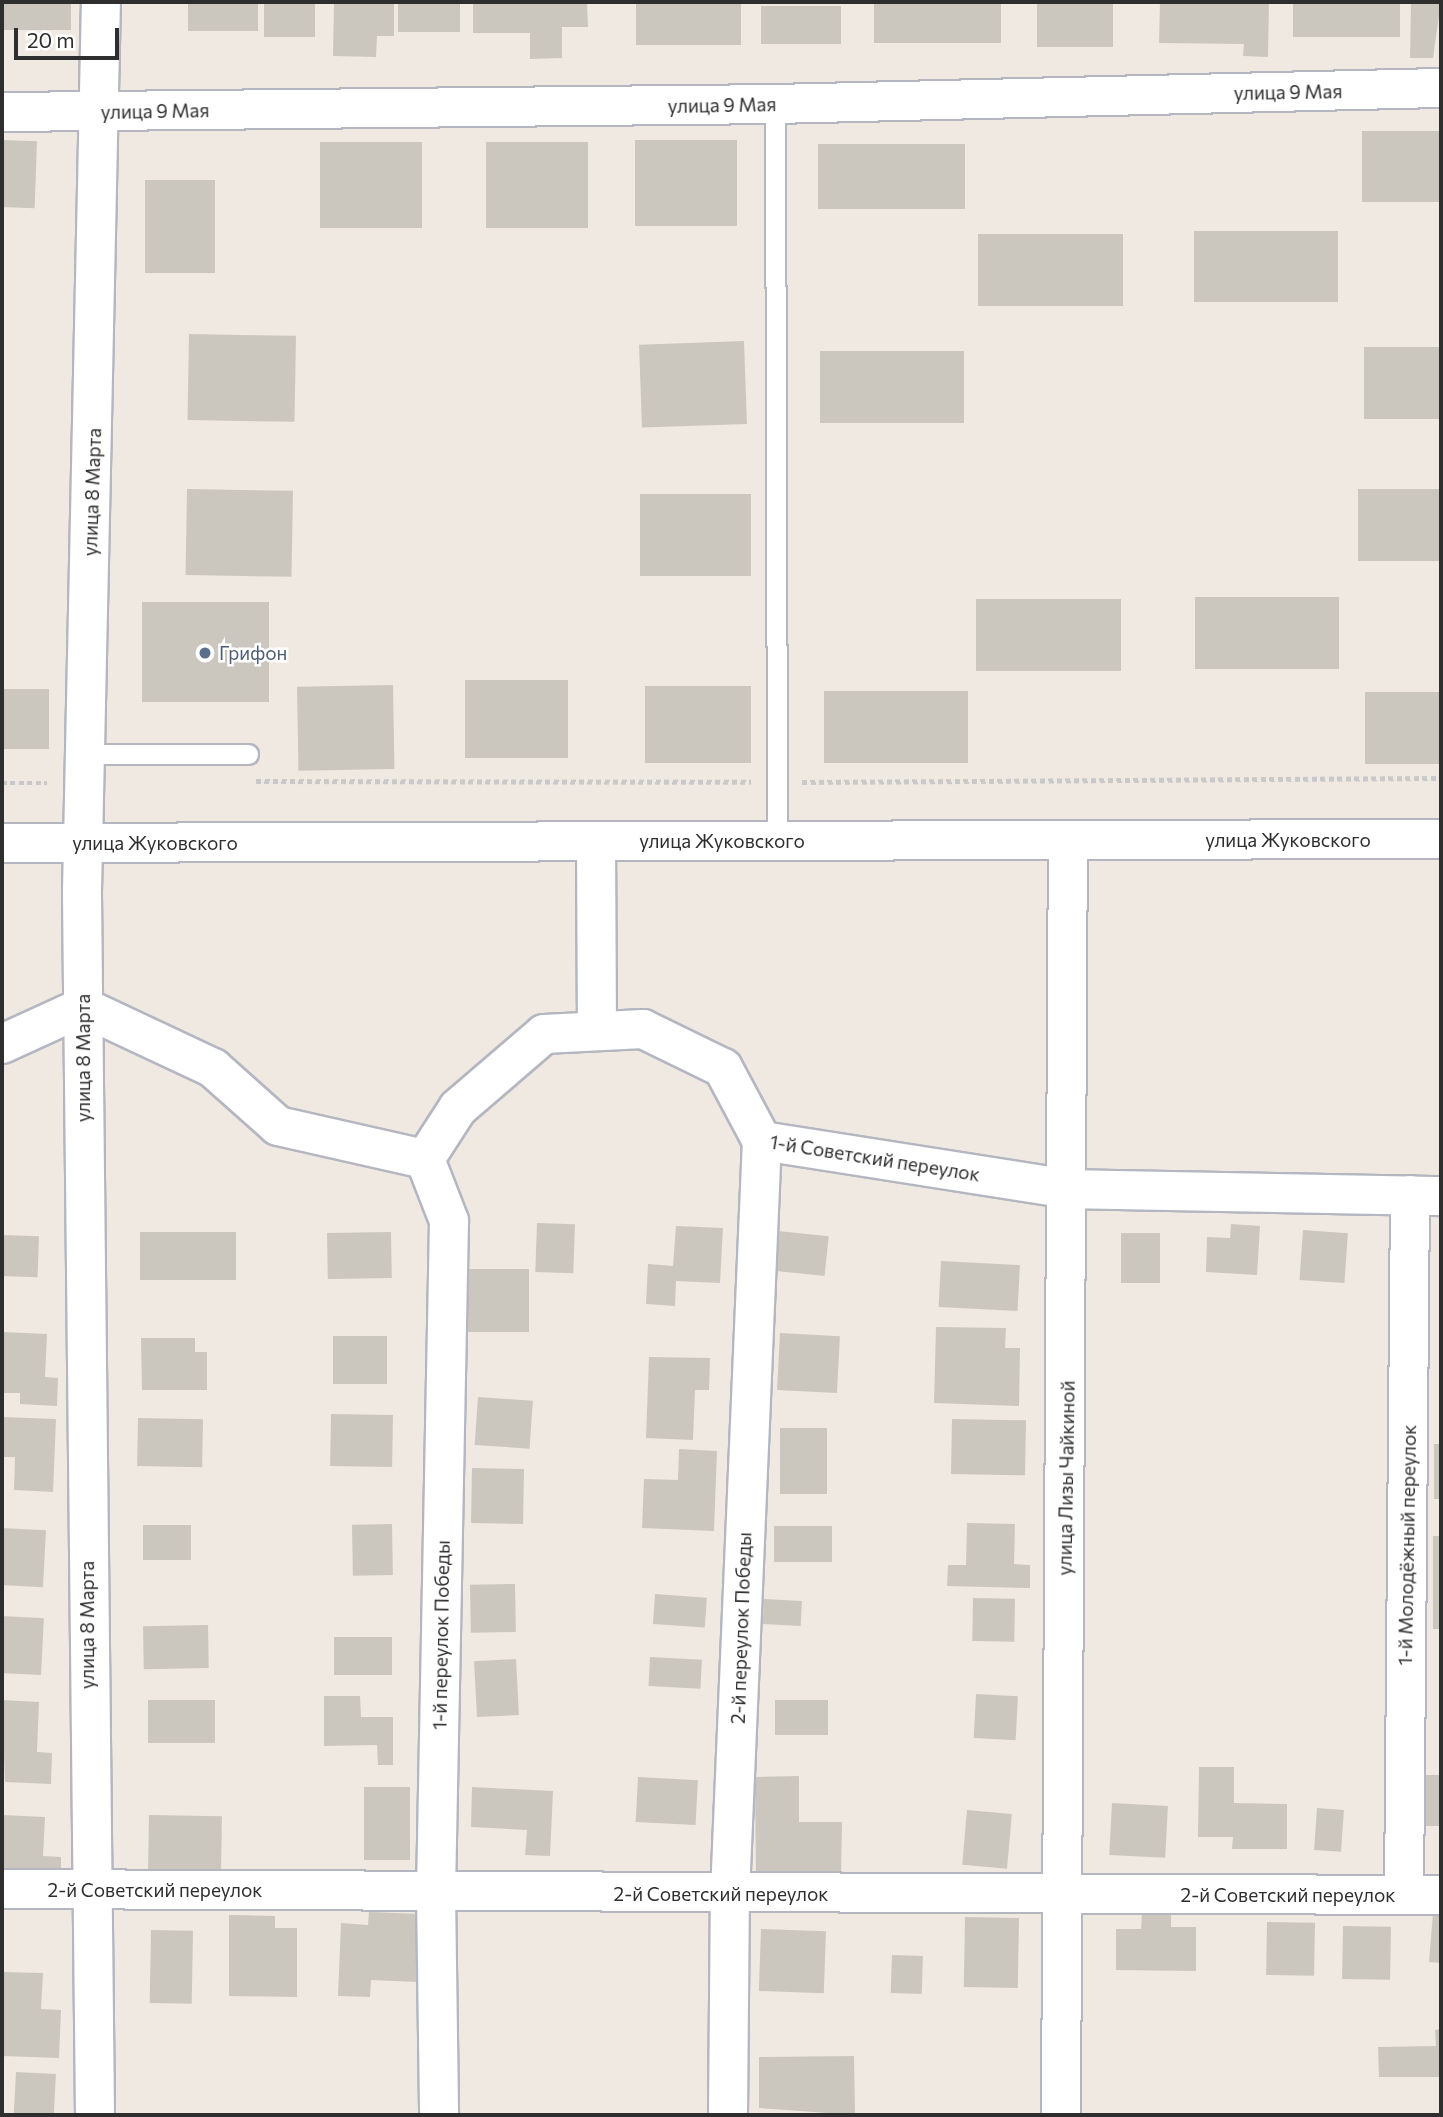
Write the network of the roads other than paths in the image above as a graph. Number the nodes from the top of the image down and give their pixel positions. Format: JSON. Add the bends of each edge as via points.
{"nodes":[{"id":1,"x":101,"y":2,"type":"edge"},
{"id":2,"x":1441,"y":88,"type":"edge"},
{"id":3,"x":775,"y":104,"type":"junction"},
{"id":4,"x":2,"y":112,"type":"edge"},
{"id":5,"x":103,"y":112,"type":"junction"},
{"id":6,"x":248,"y":754,"type":"dead end"},
{"id":7,"x":72,"y":768,"type":"junction"},
{"id":8,"x":1441,"y":839,"type":"edge"},
{"id":9,"x":1068,"y":840,"type":"junction"},
{"id":10,"x":596,"y":841,"type":"junction"},
{"id":11,"x":776,"y":841,"type":"junction"},
{"id":12,"x":2,"y":843,"type":"edge"},
{"id":13,"x":84,"y":843,"type":"junction"},
{"id":14,"x":83,"y":1007,"type":"junction"},
{"id":15,"x":597,"y":1031,"type":"junction"},
{"id":16,"x":2,"y":1044,"type":"edge"},
{"id":17,"x":762,"y":1141,"type":"junction"},
{"id":18,"x":425,"y":1159,"type":"junction"},
{"id":19,"x":1069,"y":1189,"type":"junction"},
{"id":20,"x":1426,"y":1196,"type":"edge"},
{"id":21,"x":89,"y":1888,"type":"junction"},
{"id":22,"x":2,"y":1889,"type":"edge"},
{"id":23,"x":436,"y":1893,"type":"junction"},
{"id":24,"x":730,"y":1894,"type":"junction"},
{"id":25,"x":1061,"y":1895,"type":"junction"},
{"id":26,"x":1404,"y":1895,"type":"junction"},
{"id":27,"x":1441,"y":1895,"type":"edge"},
{"id":28,"x":94,"y":2115,"type":"edge"},
{"id":29,"x":439,"y":2115,"type":"edge"},
{"id":30,"x":728,"y":2115,"type":"edge"},
{"id":31,"x":1061,"y":2115,"type":"edge"}],
"edges":[{"from":1,"to":5,"type":"street","name":"улица 8 Марта"},
{"from":2,"to":3,"type":"street","name":"улица 9 Мая"},
{"from":3,"to":5,"type":"street","name":"улица 9 Мая"},
{"from":3,"to":11,"type":"lane"},
{"from":4,"to":5,"type":"street","name":"улица 9 Мая"},
{"from":5,"to":7,"type":"street","name":"улица 8 Марта"},
{"from":6,"to":7,"type":"lane"},
{"from":7,"to":13,"type":"street","name":"улица 8 Марта"},
{"from":8,"to":9,"type":"street","name":"улица Жуковского"},
{"from":9,"to":11,"type":"street","name":"улица Жуковского"},
{"from":9,"to":19,"type":"street","name":"улица Лизы Чайкиной"},
{"from":10,"to":11,"type":"street","name":"улица Жуковского"},
{"from":10,"to":13,"type":"street","name":"улица Жуковского"},
{"from":10,"to":15,"type":"street"},
{"from":12,"to":13,"type":"street","name":"улица Жуковского"},
{"from":13,"to":14,"type":"street","name":"улица 8 Марта"},
{"from":14,"to":16,"type":"street"},
{"from":14,"to":18,"type":"street","via":[[213,1068],[278,1126]]},
{"from":14,"to":21,"type":"street","name":"улица 8 Марта"},
{"from":15,"to":17,"type":"street","name":"1-й Советский переулок","via":[[643,1029],[723,1068]]},
{"from":15,"to":18,"type":"street","name":"1-й Советский переулок","via":[[544,1034],[458,1108]]},
{"from":17,"to":19,"type":"street","name":"1-й Советский переулок"},
{"from":17,"to":24,"type":"street","name":"2-й переулок Победы"},
{"from":18,"to":23,"type":"street","name":"1-й переулок Победы","via":[[449,1221]]},
{"from":19,"to":20,"type":"street","name":"1-й Советский переулок"},
{"from":19,"to":25,"type":"street","name":"улица Лизы Чайкиной"},
{"from":20,"to":26,"type":"street","name":"1-й Молодёжный переулок"},
{"from":21,"to":22,"type":"street","name":"2-й Советский переулок"},
{"from":21,"to":23,"type":"street","name":"2-й Советский переулок"},
{"from":21,"to":28,"type":"street","name":"улица 8 Марта"},
{"from":23,"to":24,"type":"street","name":"2-й Советский переулок"},
{"from":23,"to":29,"type":"street","name":"1-й переулок Победы"},
{"from":24,"to":25,"type":"street","name":"2-й Советский переулок"},
{"from":24,"to":30,"type":"street","name":"2-й переулок Победы"},
{"from":25,"to":26,"type":"street","name":"2-й Советский переулок"},
{"from":25,"to":31,"type":"street","name":"улица Лизы Чайкиной"},
{"from":26,"to":27,"type":"street","name":"2-й Советский переулок"}]}
